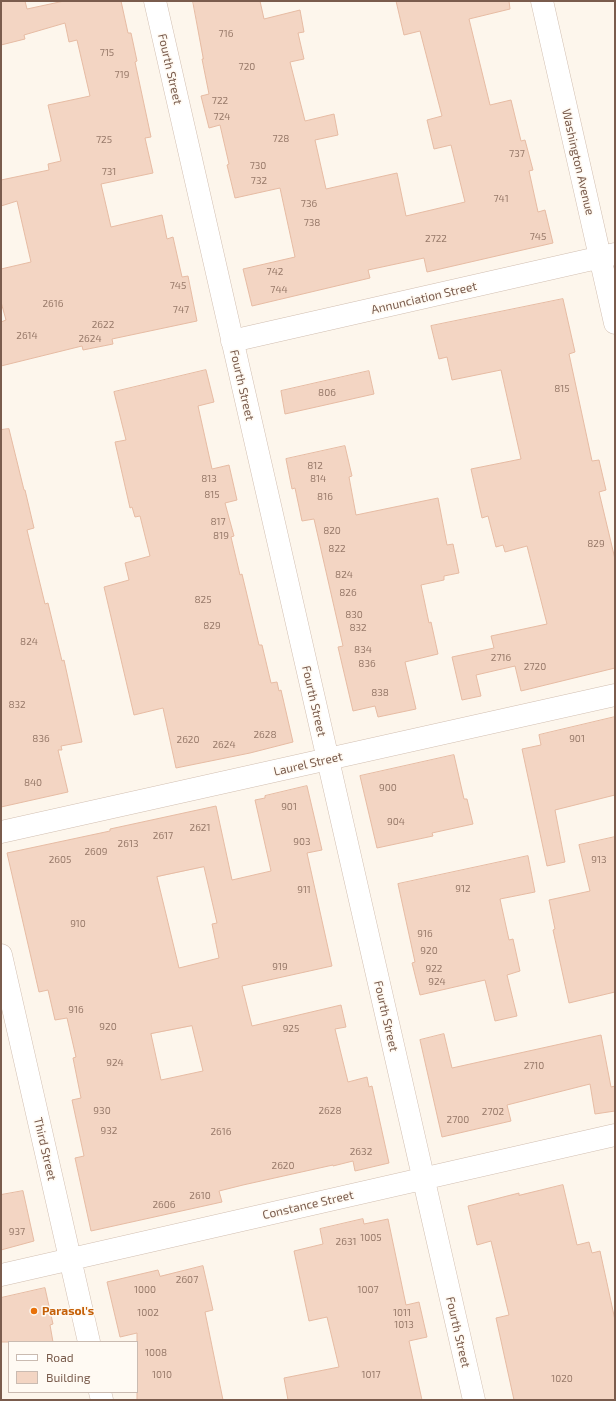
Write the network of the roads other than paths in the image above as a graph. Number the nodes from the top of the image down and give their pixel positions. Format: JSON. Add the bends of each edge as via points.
{"nodes":[{"id":1,"x":155,"y":1,"type":"edge"},
{"id":2,"x":542,"y":1,"type":"edge"},
{"id":3,"x":608,"y":256,"type":"edge"},
{"id":4,"x":615,"y":324,"type":"edge"},
{"id":5,"x":232,"y":341,"type":"junction"},
{"id":6,"x":615,"y":695,"type":"edge"},
{"id":7,"x":328,"y":759,"type":"junction"},
{"id":8,"x":1,"y":832,"type":"edge"},
{"id":9,"x":1,"y":955,"type":"edge"},
{"id":10,"x":615,"y":1135,"type":"edge"},
{"id":11,"x":423,"y":1179,"type":"junction"},
{"id":12,"x":70,"y":1259,"type":"junction"},
{"id":13,"x":1,"y":1275,"type":"edge"},
{"id":14,"x":89,"y":1341,"type":"edge"},
{"id":15,"x":474,"y":1400,"type":"edge"}],
"edges":[{"from":1,"to":5,"type":"street","name":"Fourth Street"},
{"from":2,"to":3,"type":"street","name":"Washington Avenue"},
{"from":3,"to":4,"type":"street","name":"Washington Avenue"},
{"from":3,"to":5,"type":"street","name":"Annunciation Street"},
{"from":5,"to":7,"type":"street","name":"Fourth Street"},
{"from":6,"to":7,"type":"street","name":"Laurel Street"},
{"from":7,"to":8,"type":"street","name":"Laurel Street"},
{"from":7,"to":11,"type":"street","name":"Fourth Street"},
{"from":9,"to":12,"type":"street","name":"Third Street"},
{"from":10,"to":11,"type":"street","name":"Constance Street"},
{"from":11,"to":12,"type":"street","name":"Constance Street"},
{"from":11,"to":15,"type":"street","name":"Fourth Street"},
{"from":12,"to":13,"type":"street","name":"Constance Street"},
{"from":12,"to":14,"type":"street","name":"Third Street"}]}
